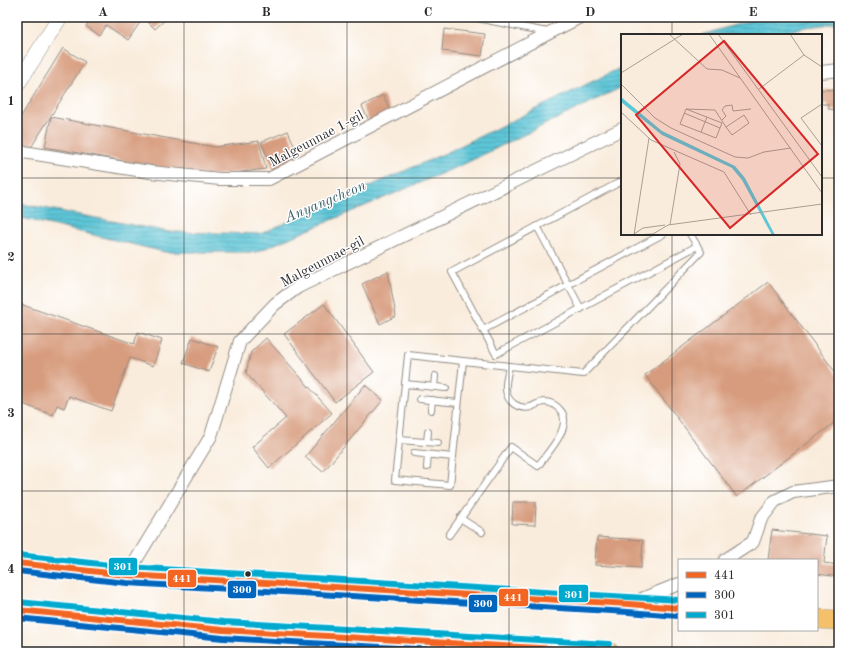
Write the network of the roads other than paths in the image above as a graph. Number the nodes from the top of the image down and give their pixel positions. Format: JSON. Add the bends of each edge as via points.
{"nodes":[{"id":1,"x":60,"y":17,"type":"edge"},
{"id":2,"x":472,"y":17,"type":"edge"},
{"id":3,"x":580,"y":17,"type":"edge"},
{"id":4,"x":550,"y":33,"type":"junction"},
{"id":5,"x":839,"y":70,"type":"edge"},
{"id":6,"x":822,"y":72,"type":"edge"},
{"id":7,"x":17,"y":85,"type":"edge"},
{"id":8,"x":621,"y":129,"type":"edge"},
{"id":9,"x":17,"y":151,"type":"edge"},
{"id":10,"x":621,"y":182,"type":"edge"},
{"id":11,"x":537,"y":226,"type":"junction"},
{"id":12,"x":661,"y":235,"type":"edge"},
{"id":13,"x":691,"y":235,"type":"edge"},
{"id":14,"x":697,"y":246,"type":"junction"},
{"id":15,"x":568,"y":285,"type":"junction"},
{"id":16,"x":581,"y":309,"type":"junction"},
{"id":17,"x":483,"y":330,"type":"junction"},
{"id":18,"x":463,"y":361,"type":"junction"},
{"id":19,"x":509,"y":366,"type":"junction"},
{"id":20,"x":435,"y":376,"type":"dead end"},
{"id":21,"x":405,"y":384,"type":"junction"},
{"id":22,"x":434,"y":387,"type":"junction"},
{"id":23,"x":446,"y":388,"type":"dead end"},
{"id":24,"x":420,"y":399,"type":"dead end"},
{"id":25,"x":432,"y":400,"type":"junction"},
{"id":26,"x":458,"y":403,"type":"junction"},
{"id":27,"x":431,"y":410,"type":"dead end"},
{"id":28,"x":428,"y":432,"type":"dead end"},
{"id":29,"x":400,"y":440,"type":"junction"},
{"id":30,"x":427,"y":442,"type":"junction"},
{"id":31,"x":438,"y":443,"type":"dead end"},
{"id":32,"x":414,"y":453,"type":"dead end"},
{"id":33,"x":428,"y":455,"type":"junction"},
{"id":34,"x":453,"y":457,"type":"junction"},
{"id":35,"x":427,"y":467,"type":"dead end"},
{"id":36,"x":839,"y":486,"type":"edge"},
{"id":37,"x":460,"y":518,"type":"junction"},
{"id":38,"x":482,"y":532,"type":"dead end"},
{"id":39,"x":449,"y":535,"type":"dead end"},
{"id":40,"x":727,"y":559,"type":"edge"},
{"id":41,"x":17,"y":563,"type":"edge"},
{"id":42,"x":127,"y":575,"type":"junction"},
{"id":43,"x":678,"y":584,"type":"edge"},
{"id":44,"x":629,"y":604,"type":"junction"},
{"id":45,"x":678,"y":608,"type":"edge"},
{"id":46,"x":17,"y":610,"type":"edge"},
{"id":47,"x":818,"y":619,"type":"edge"},
{"id":48,"x":839,"y":620,"type":"edge"},
{"id":49,"x":511,"y":649,"type":"edge"},
{"id":50,"x":609,"y":652,"type":"edge"}],
"edges":[{"from":1,"to":7,"type":"street"},
{"from":2,"to":4,"type":"lane"},
{"from":3,"to":4,"type":"street","name":"Malgeunnae 1-gil"},
{"from":4,"to":9,"type":"street","name":"Malgeunnae 1-gil","via":[[269,179],[220,179],[150,172]]},
{"from":5,"to":6,"type":"street"},
{"from":8,"to":42,"type":"street","name":"Malgeunnae-gil","via":[[298,287],[275,304],[240,341],[211,436]]},
{"from":10,"to":11,"type":"lane"},
{"from":11,"to":15,"type":"lane"},
{"from":11,"to":17,"type":"lane","via":[[452,272]]},
{"from":12,"to":15,"type":"lane"},
{"from":13,"to":14,"type":"lane"},
{"from":14,"to":16,"type":"lane"},
{"from":14,"to":19,"type":"lane","via":[[701,252],[583,374]]},
{"from":15,"to":16,"type":"lane"},
{"from":15,"to":17,"type":"lane"},
{"from":16,"to":17,"type":"lane","via":[[496,354]]},
{"from":18,"to":19,"type":"lane"},
{"from":18,"to":21,"type":"lane","via":[[408,355]]},
{"from":18,"to":26,"type":"lane"},
{"from":19,"to":37,"type":"lane","via":[[506,389],[510,400],[522,407],[545,402],[558,407],[564,422],[562,432],[538,466],[511,448]]},
{"from":20,"to":22,"type":"lane"},
{"from":21,"to":22,"type":"lane"},
{"from":21,"to":29,"type":"lane"},
{"from":22,"to":23,"type":"lane"},
{"from":24,"to":25,"type":"lane"},
{"from":25,"to":26,"type":"lane"},
{"from":25,"to":27,"type":"lane"},
{"from":26,"to":34,"type":"lane"},
{"from":28,"to":30,"type":"lane"},
{"from":29,"to":30,"type":"lane"},
{"from":29,"to":34,"type":"lane","via":[[396,480],[450,485]]},
{"from":30,"to":31,"type":"lane"},
{"from":32,"to":33,"type":"lane"},
{"from":33,"to":34,"type":"lane"},
{"from":33,"to":35,"type":"lane"},
{"from":36,"to":40,"type":"street","via":[[793,492],[775,500],[761,519],[753,542]]},
{"from":37,"to":38,"type":"lane"},
{"from":37,"to":39,"type":"lane"},
{"from":41,"to":42,"type":"main road"},
{"from":42,"to":44,"type":"main road"},
{"from":43,"to":44,"type":"street"},
{"from":44,"to":45,"type":"main road"},
{"from":46,"to":49,"type":"main road","via":[[223,630]]},
{"from":47,"to":48,"type":"main road"},
{"from":49,"to":50,"type":"main road"}]}
